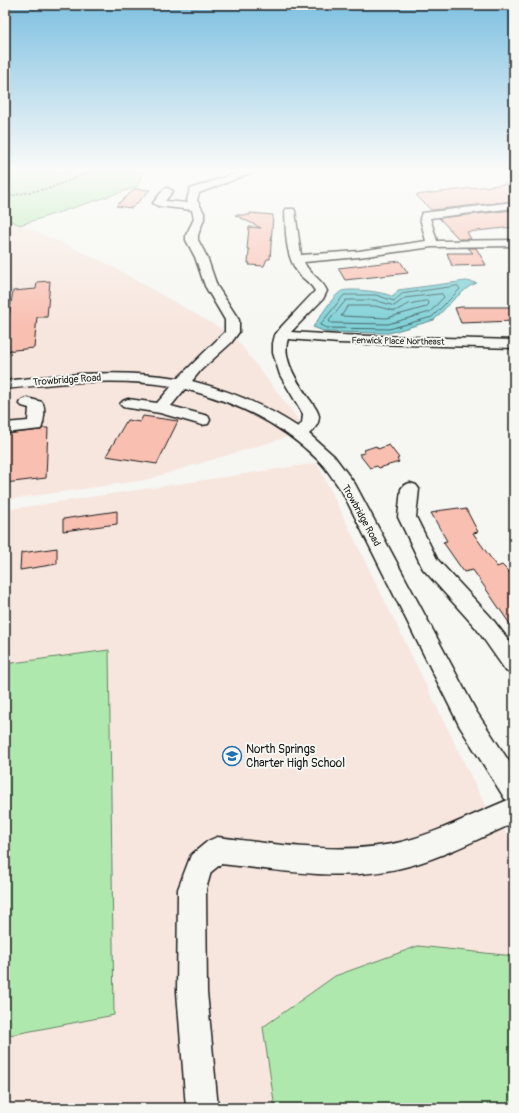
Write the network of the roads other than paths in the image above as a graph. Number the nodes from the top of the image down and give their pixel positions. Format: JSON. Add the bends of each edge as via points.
{"nodes":[{"id":1,"x":197,"y":223,"type":"edge"},
{"id":2,"x":291,"y":223,"type":"edge"},
{"id":3,"x":426,"y":223,"type":"edge"},
{"id":4,"x":514,"y":243,"type":"edge"},
{"id":5,"x":432,"y":244,"type":"junction"},
{"id":6,"x":296,"y":259,"type":"junction"},
{"id":7,"x":282,"y":335,"type":"junction"},
{"id":8,"x":514,"y":344,"type":"edge"},
{"id":9,"x":182,"y":383,"type":"junction"},
{"id":10,"x":5,"y":385,"type":"edge"},
{"id":11,"x":27,"y":403,"type":"dead end"},
{"id":12,"x":128,"y":404,"type":"dead end"},
{"id":13,"x":161,"y":408,"type":"junction"},
{"id":14,"x":202,"y":420,"type":"dead end"},
{"id":15,"x":5,"y":428,"type":"edge"},
{"id":16,"x":300,"y":434,"type":"junction"},
{"id":17,"x":410,"y":489,"type":"dead end"},
{"id":18,"x":514,"y":664,"type":"edge"},
{"id":19,"x":514,"y":790,"type":"edge"},
{"id":20,"x":514,"y":810,"type":"edge"},
{"id":21,"x":202,"y":1108,"type":"edge"}],
"edges":[{"from":1,"to":9,"type":"street","via":[[192,240],[211,286],[232,320],[233,326],[226,340]]},
{"from":2,"to":6,"type":"street"},
{"from":3,"to":5,"type":"street"},
{"from":4,"to":5,"type":"street"},
{"from":5,"to":6,"type":"street"},
{"from":6,"to":7,"type":"street","via":[[321,291]]},
{"from":7,"to":8,"type":"street","name":"Fenwick Place Northeast"},
{"from":7,"to":16,"type":"street","via":[[278,347],[280,359],[311,414],[310,424]]},
{"from":9,"to":10,"type":"street","name":"Trowbridge Road","via":[[130,377],[88,376]]},
{"from":9,"to":13,"type":"street"},
{"from":9,"to":16,"type":"street","name":"Trowbridge Road","via":[[243,402],[273,416]]},
{"from":11,"to":15,"type":"street","via":[[37,405],[35,425]]},
{"from":12,"to":13,"type":"street"},
{"from":13,"to":14,"type":"street"},
{"from":16,"to":19,"type":"street","name":"Trowbridge Road","via":[[326,458],[349,488],[468,719]]},
{"from":17,"to":18,"type":"street","via":[[407,517],[430,564],[483,622]]},
{"from":20,"to":21,"type":"street","via":[[428,846],[387,858],[332,862],[216,850],[200,864],[192,889],[192,992]]}]}
